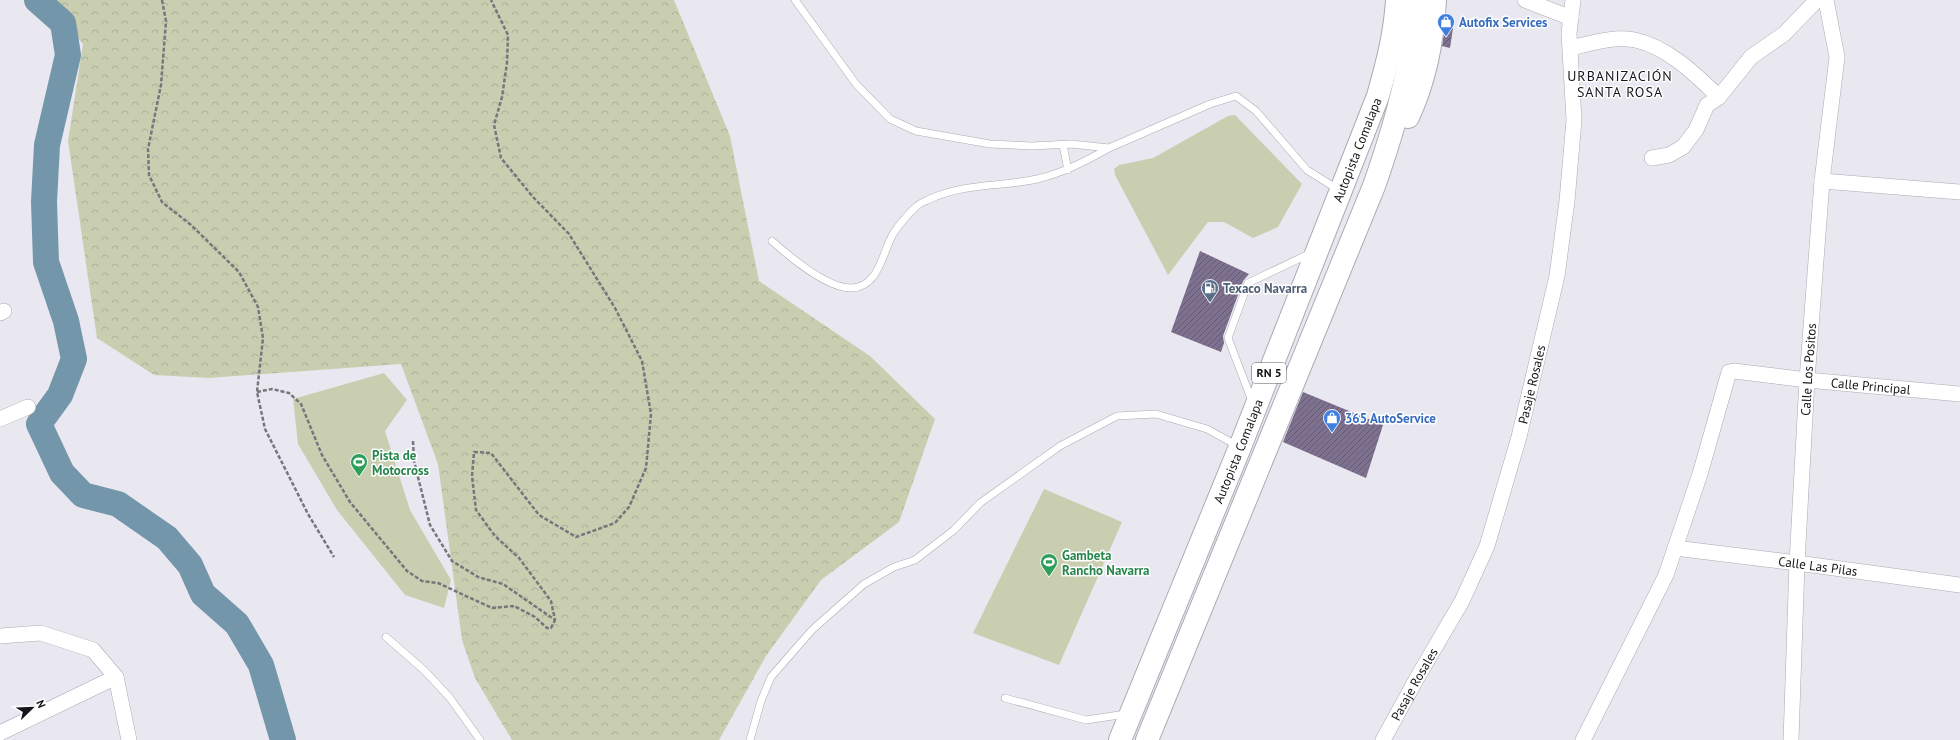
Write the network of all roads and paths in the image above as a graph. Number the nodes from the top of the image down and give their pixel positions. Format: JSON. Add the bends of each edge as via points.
{"nodes":[{"id":1,"x":162,"y":0,"type":"edge"},
{"id":2,"x":491,"y":0,"type":"edge"},
{"id":3,"x":795,"y":0,"type":"edge"},
{"id":4,"x":1384,"y":0,"type":"edge"},
{"id":5,"x":1397,"y":0,"type":"edge"},
{"id":6,"x":1417,"y":0,"type":"edge"},
{"id":7,"x":1435,"y":0,"type":"edge"},
{"id":8,"x":1525,"y":0,"type":"edge"},
{"id":9,"x":1573,"y":0,"type":"edge"},
{"id":10,"x":1817,"y":0,"type":"edge"},
{"id":11,"x":1826,"y":0,"type":"edge"},
{"id":12,"x":1571,"y":18,"type":"junction"},
{"id":13,"x":1571,"y":48,"type":"junction"},
{"id":14,"x":1719,"y":97,"type":"junction"},
{"id":15,"x":1063,"y":144,"type":"junction"},
{"id":16,"x":1109,"y":148,"type":"junction"},
{"id":17,"x":1652,"y":158,"type":"dead end"},
{"id":18,"x":1068,"y":170,"type":"junction"},
{"id":19,"x":1822,"y":181,"type":"junction"},
{"id":20,"x":1374,"y":186,"type":"junction"},
{"id":21,"x":1342,"y":192,"type":"junction"},
{"id":22,"x":1960,"y":192,"type":"edge"},
{"id":23,"x":772,"y":240,"type":"dead end"},
{"id":24,"x":1319,"y":250,"type":"junction"},
{"id":25,"x":1807,"y":380,"type":"junction"},
{"id":26,"x":257,"y":392,"type":"junction"},
{"id":27,"x":1960,"y":394,"type":"edge"},
{"id":28,"x":28,"y":407,"type":"dead end"},
{"id":29,"x":1255,"y":409,"type":"junction"},
{"id":30,"x":0,"y":419,"type":"edge"},
{"id":31,"x":412,"y":441,"type":"dead end"},
{"id":32,"x":1240,"y":447,"type":"junction"},
{"id":33,"x":1675,"y":548,"type":"junction"},
{"id":34,"x":334,"y":557,"type":"dead end"},
{"id":35,"x":1797,"y":563,"type":"junction"},
{"id":36,"x":1960,"y":586,"type":"edge"},
{"id":37,"x":555,"y":620,"type":"junction"},
{"id":38,"x":0,"y":636,"type":"edge"},
{"id":39,"x":386,"y":638,"type":"dead end"},
{"id":40,"x":116,"y":677,"type":"junction"},
{"id":41,"x":1005,"y":698,"type":"dead end"},
{"id":42,"x":1131,"y":714,"type":"junction"},
{"id":43,"x":0,"y":733,"type":"edge"},
{"id":44,"x":129,"y":740,"type":"edge"},
{"id":45,"x":480,"y":740,"type":"edge"},
{"id":46,"x":750,"y":740,"type":"edge"},
{"id":47,"x":1120,"y":740,"type":"edge"},
{"id":48,"x":1147,"y":740,"type":"edge"},
{"id":49,"x":1382,"y":740,"type":"edge"},
{"id":50,"x":1583,"y":740,"type":"edge"},
{"id":51,"x":1791,"y":740,"type":"edge"}],
"edges":[{"from":1,"to":26,"type":"path","via":[[166,21],[161,85],[148,148],[149,175],[162,202],[191,225],[239,272],[258,307],[263,338]]},
{"from":2,"to":37,"type":"path","via":[[508,35],[502,97],[494,125],[501,158],[533,197],[570,234],[615,308],[642,361],[651,414],[646,468],[629,508],[615,523],[576,537],[539,515],[491,453],[474,452],[472,476],[476,510],[495,536],[520,558],[552,602]]},
{"from":3,"to":15,"type":"lane","via":[[856,84],[890,119],[916,131],[990,144]]},
{"from":4,"to":21,"type":"highway","via":[[1378,40]]},
{"from":5,"to":21,"type":"highway","name":"Autopista Comalapa","number":"RN 5","via":[[1396,21],[1388,62]]},
{"from":6,"to":20,"type":"highway","name":"Autopista Comalapa","number":"RN 5","via":[[1411,50],[1395,121]]},
{"from":7,"to":20,"type":"highway","via":[[1422,79],[1410,112]]},
{"from":8,"to":12,"type":"street"},
{"from":9,"to":12,"type":"street","name":"Pasaje Rosales"},
{"from":10,"to":14,"type":"street","via":[[1784,34],[1751,57]]},
{"from":11,"to":19,"type":"street","name":"Calle Los Positos","via":[[1837,57]]},
{"from":12,"to":13,"type":"street","name":"Pasaje Rosales"},
{"from":13,"to":14,"type":"street","via":[[1606,40],[1635,40],[1660,50],[1691,70]]},
{"from":13,"to":49,"type":"street","name":"Pasaje Rosales","via":[[1574,120],[1558,268],[1519,437],[1487,546],[1462,601]]},
{"from":14,"to":17,"type":"street","via":[[1707,105],[1696,130],[1683,147],[1669,155]]},
{"from":15,"to":16,"type":"lane"},
{"from":15,"to":18,"type":"lane"},
{"from":16,"to":18,"type":"lane"},
{"from":16,"to":21,"type":"lane","via":[[1210,104],[1236,96],[1256,111],[1307,170]]},
{"from":18,"to":23,"type":"lane","via":[[1036,179],[958,189],[942,193],[917,206],[893,234],[875,276],[863,286],[851,288],[832,284],[786,254]]},
{"from":19,"to":22,"type":"street"},
{"from":19,"to":25,"type":"street","name":"Calle Los Positos"},
{"from":20,"to":48,"type":"highway","name":"Autopista Comalapa","number":"RN 5"},
{"from":21,"to":24,"type":"highway","name":"Autopista Comalapa","number":"RN 5"},
{"from":24,"to":29,"type":"highway","name":"Autopista Comalapa","number":"RN 5"},
{"from":24,"to":29,"type":"lane","via":[[1248,283],[1228,338]]},
{"from":25,"to":27,"type":"street","name":"Calle Principal"},
{"from":25,"to":33,"type":"street","name":"Calle Principal","via":[[1729,372],[1700,474]]},
{"from":25,"to":35,"type":"street","name":"Calle Los Positos"},
{"from":26,"to":34,"type":"path","via":[[265,429],[308,514]]},
{"from":26,"to":37,"type":"path","via":[[272,389],[289,392],[301,404],[322,455],[350,502],[407,571],[422,580],[438,583],[492,608],[514,606],[535,617],[547,628],[551,628]]},
{"from":28,"to":30,"type":"street"},
{"from":29,"to":32,"type":"highway","name":"Autopista Comalapa","number":"RN 5"},
{"from":31,"to":37,"type":"path","via":[[414,461],[430,525],[452,561],[478,577],[503,584]]},
{"from":32,"to":42,"type":"highway","name":"Autopista Comalapa","number":"RN 5"},
{"from":32,"to":46,"type":"lane","via":[[1207,429],[1156,414],[1117,416],[1060,446],[980,503],[954,530],[915,560],[894,567],[864,584],[812,630],[771,677],[760,701]]},
{"from":33,"to":35,"type":"street","name":"Calle Las Pilas"},
{"from":33,"to":50,"type":"street","via":[[1666,575]]},
{"from":35,"to":36,"type":"street","name":"Calle Las Pilas"},
{"from":35,"to":51,"type":"street","name":"Calle Los Positos"},
{"from":38,"to":40,"type":"street","via":[[41,633],[94,650]]},
{"from":39,"to":45,"type":"lane","via":[[425,671],[450,698]]},
{"from":40,"to":43,"type":"street"},
{"from":40,"to":44,"type":"street"},
{"from":41,"to":42,"type":"lane","via":[[1086,720]]},
{"from":42,"to":47,"type":"highway","name":"Autopista Comalapa","number":"RN 5"}]}
